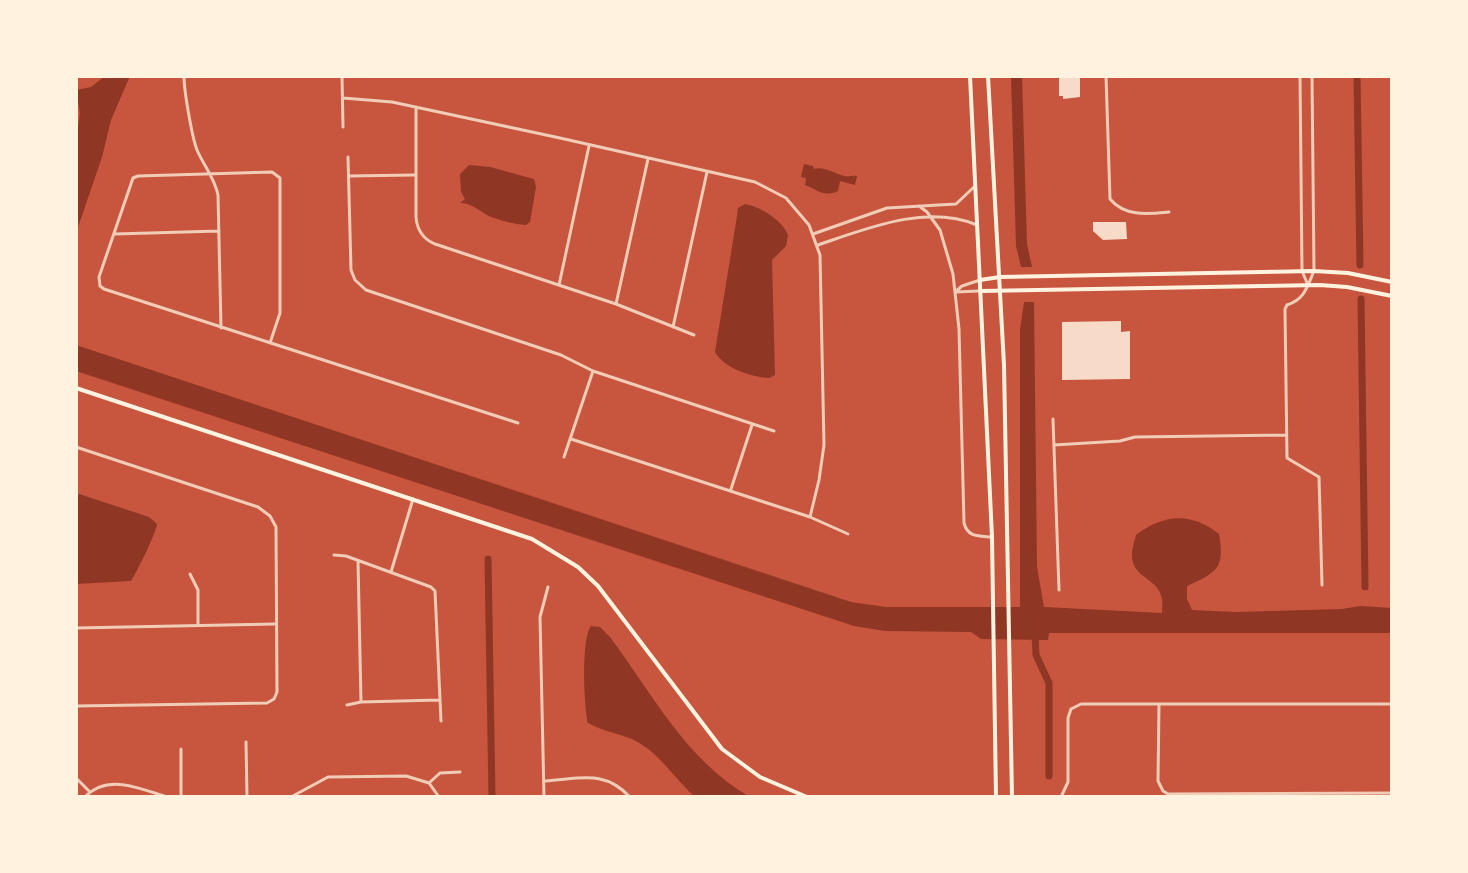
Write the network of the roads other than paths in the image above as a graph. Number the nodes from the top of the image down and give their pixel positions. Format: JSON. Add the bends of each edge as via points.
{"nodes":[{"id":1,"x":184,"y":76,"type":"edge"},
{"id":2,"x":342,"y":76,"type":"edge"},
{"id":3,"x":970,"y":76,"type":"edge"},
{"id":4,"x":1106,"y":76,"type":"edge"},
{"id":5,"x":1300,"y":76,"type":"edge"},
{"id":6,"x":1312,"y":76,"type":"edge"},
{"id":7,"x":988,"y":78,"type":"edge"},
{"id":8,"x":343,"y":98,"type":"junction"},
{"id":9,"x":416,"y":107,"type":"junction"},
{"id":10,"x":343,"y":127,"type":"dead end"},
{"id":11,"x":589,"y":146,"type":"junction"},
{"id":12,"x":348,"y":157,"type":"dead end"},
{"id":13,"x":648,"y":159,"type":"junction"},
{"id":14,"x":707,"y":172,"type":"junction"},
{"id":15,"x":208,"y":173,"type":"junction"},
{"id":16,"x":415,"y":175,"type":"junction"},
{"id":17,"x":1301,"y":175,"type":"junction"},
{"id":18,"x":1313,"y":175,"type":"junction"},
{"id":19,"x":349,"y":176,"type":"junction"},
{"id":20,"x":975,"y":185,"type":"junction"},
{"id":21,"x":919,"y":206,"type":"junction"},
{"id":22,"x":877,"y":211,"type":"junction"},
{"id":23,"x":1169,"y":212,"type":"dead end"},
{"id":24,"x":932,"y":218,"type":"junction"},
{"id":25,"x":880,"y":224,"type":"junction"},
{"id":26,"x":977,"y":225,"type":"junction"},
{"id":27,"x":219,"y":231,"type":"junction"},
{"id":28,"x":113,"y":234,"type":"junction"},
{"id":29,"x":813,"y":234,"type":"junction"},
{"id":30,"x":818,"y":245,"type":"junction"},
{"id":31,"x":1302,"y":271,"type":"junction"},
{"id":32,"x":1314,"y":271,"type":"junction"},
{"id":33,"x":1000,"y":277,"type":"junction"},
{"id":34,"x":980,"y":280,"type":"junction"},
{"id":35,"x":1392,"y":282,"type":"edge"},
{"id":36,"x":559,"y":285,"type":"junction"},
{"id":37,"x":1308,"y":285,"type":"junction"},
{"id":38,"x":981,"y":291,"type":"junction"},
{"id":39,"x":955,"y":292,"type":"junction"},
{"id":40,"x":1000,"y":292,"type":"junction"},
{"id":41,"x":1392,"y":296,"type":"edge"},
{"id":42,"x":616,"y":304,"type":"junction"},
{"id":43,"x":673,"y":327,"type":"junction"},
{"id":44,"x":221,"y":328,"type":"junction"},
{"id":45,"x":694,"y":335,"type":"dead end"},
{"id":46,"x":270,"y":343,"type":"junction"},
{"id":47,"x":593,"y":371,"type":"junction"},
{"id":48,"x":76,"y":388,"type":"edge"},
{"id":49,"x":1053,"y":419,"type":"dead end"},
{"id":50,"x":518,"y":423,"type":"dead end"},
{"id":51,"x":752,"y":425,"type":"junction"},
{"id":52,"x":774,"y":431,"type":"dead end"},
{"id":53,"x":1286,"y":435,"type":"junction"},
{"id":54,"x":571,"y":439,"type":"junction"},
{"id":55,"x":1054,"y":445,"type":"junction"},
{"id":56,"x":76,"y":447,"type":"edge"},
{"id":57,"x":564,"y":457,"type":"dead end"},
{"id":58,"x":730,"y":491,"type":"junction"},
{"id":59,"x":413,"y":499,"type":"junction"},
{"id":60,"x":810,"y":517,"type":"junction"},
{"id":61,"x":848,"y":534,"type":"dead end"},
{"id":62,"x":992,"y":537,"type":"junction"},
{"id":63,"x":334,"y":555,"type":"dead end"},
{"id":64,"x":358,"y":561,"type":"junction"},
{"id":65,"x":391,"y":572,"type":"junction"},
{"id":66,"x":190,"y":574,"type":"dead end"},
{"id":67,"x":1322,"y":585,"type":"dead end"},
{"id":68,"x":548,"y":587,"type":"dead end"},
{"id":69,"x":1059,"y":590,"type":"dead end"},
{"id":70,"x":275,"y":624,"type":"junction"},
{"id":71,"x":198,"y":625,"type":"junction"},
{"id":72,"x":76,"y":628,"type":"edge"},
{"id":73,"x":439,"y":700,"type":"junction"},
{"id":74,"x":361,"y":702,"type":"junction"},
{"id":75,"x":1159,"y":704,"type":"junction"},
{"id":76,"x":1392,"y":704,"type":"edge"},
{"id":77,"x":347,"y":705,"type":"dead end"},
{"id":78,"x":76,"y":706,"type":"edge"},
{"id":79,"x":441,"y":721,"type":"dead end"},
{"id":80,"x":246,"y":742,"type":"dead end"},
{"id":81,"x":181,"y":749,"type":"dead end"},
{"id":82,"x":460,"y":772,"type":"dead end"},
{"id":83,"x":76,"y":778,"type":"edge"},
{"id":84,"x":543,"y":781,"type":"junction"},
{"id":85,"x":429,"y":783,"type":"junction"},
{"id":86,"x":90,"y":792,"type":"junction"},
{"id":87,"x":1392,"y":793,"type":"edge"},
{"id":88,"x":1063,"y":795,"type":"edge"},
{"id":89,"x":85,"y":797,"type":"edge"},
{"id":90,"x":167,"y":797,"type":"edge"},
{"id":91,"x":181,"y":797,"type":"edge"},
{"id":92,"x":247,"y":797,"type":"edge"},
{"id":93,"x":291,"y":797,"type":"edge"},
{"id":94,"x":439,"y":797,"type":"edge"},
{"id":95,"x":544,"y":797,"type":"edge"},
{"id":96,"x":630,"y":797,"type":"edge"},
{"id":97,"x":807,"y":797,"type":"edge"},
{"id":98,"x":996,"y":797,"type":"edge"},
{"id":99,"x":1012,"y":797,"type":"edge"}],
"edges":[{"from":1,"to":15,"type":"street","via":[[195,145]]},
{"from":2,"to":8,"type":"street"},
{"from":3,"to":20,"type":"main road"},
{"from":4,"to":23,"type":"street","via":[[1110,199],[1134,214]]},
{"from":5,"to":17,"type":"street"},
{"from":6,"to":18,"type":"street"},
{"from":7,"to":33,"type":"main road"},
{"from":8,"to":9,"type":"street"},
{"from":8,"to":10,"type":"street"},
{"from":9,"to":11,"type":"street"},
{"from":9,"to":16,"type":"street"},
{"from":11,"to":13,"type":"street"},
{"from":11,"to":36,"type":"street"},
{"from":12,"to":19,"type":"street"},
{"from":13,"to":14,"type":"street"},
{"from":13,"to":42,"type":"street"},
{"from":14,"to":29,"type":"street","via":[[755,182],[778,193],[803,215]]},
{"from":14,"to":43,"type":"street"},
{"from":15,"to":27,"type":"street","via":[[216,182]]},
{"from":15,"to":28,"type":"street","via":[[133,178]]},
{"from":15,"to":46,"type":"street","via":[[272,172],[280,178],[280,313]]},
{"from":16,"to":19,"type":"street"},
{"from":16,"to":36,"type":"street","via":[[416,222],[425,238]]},
{"from":17,"to":18,"type":"street"},
{"from":17,"to":31,"type":"street"},
{"from":18,"to":32,"type":"street"},
{"from":19,"to":47,"type":"street","via":[[351,266],[362,287],[561,355]]},
{"from":20,"to":21,"type":"street","via":[[956,204]]},
{"from":20,"to":26,"type":"main road"},
{"from":21,"to":22,"type":"street"},
{"from":21,"to":24,"type":"street"},
{"from":22,"to":25,"type":"street"},
{"from":22,"to":29,"type":"street"},
{"from":24,"to":25,"type":"street"},
{"from":24,"to":26,"type":"street"},
{"from":24,"to":39,"type":"street","via":[[946,246]]},
{"from":25,"to":30,"type":"street"},
{"from":26,"to":34,"type":"main road"},
{"from":27,"to":28,"type":"street"},
{"from":27,"to":44,"type":"street"},
{"from":28,"to":44,"type":"street","via":[[100,286]]},
{"from":29,"to":30,"type":"street"},
{"from":30,"to":60,"type":"street","via":[[824,445]]},
{"from":31,"to":32,"type":"main road"},
{"from":31,"to":33,"type":"main road"},
{"from":31,"to":37,"type":"street"},
{"from":32,"to":35,"type":"main road"},
{"from":32,"to":37,"type":"street"},
{"from":33,"to":34,"type":"main road"},
{"from":33,"to":40,"type":"main road"},
{"from":34,"to":38,"type":"main road"},
{"from":34,"to":39,"type":"street"},
{"from":36,"to":42,"type":"street"},
{"from":37,"to":40,"type":"main road"},
{"from":37,"to":41,"type":"main road"},
{"from":37,"to":53,"type":"street","via":[[1301,299],[1285,309]]},
{"from":38,"to":39,"type":"street"},
{"from":38,"to":40,"type":"main road"},
{"from":38,"to":62,"type":"main road"},
{"from":39,"to":62,"type":"street","via":[[964,523],[972,535]]},
{"from":40,"to":99,"type":"main road"},
{"from":42,"to":43,"type":"street"},
{"from":43,"to":45,"type":"street"},
{"from":44,"to":46,"type":"street"},
{"from":46,"to":50,"type":"street"},
{"from":47,"to":51,"type":"street"},
{"from":47,"to":54,"type":"street"},
{"from":48,"to":59,"type":"main road"},
{"from":49,"to":55,"type":"street"},
{"from":51,"to":52,"type":"street"},
{"from":51,"to":58,"type":"street"},
{"from":53,"to":55,"type":"street","via":[[1135,437]]},
{"from":53,"to":67,"type":"street","via":[[1287,458],[1319,477]]},
{"from":54,"to":57,"type":"street"},
{"from":54,"to":58,"type":"street"},
{"from":55,"to":69,"type":"street"},
{"from":56,"to":70,"type":"street","via":[[258,507],[270,516],[276,527]]},
{"from":58,"to":60,"type":"street"},
{"from":59,"to":65,"type":"street"},
{"from":59,"to":97,"type":"main road","via":[[532,539],[578,567],[618,611],[722,749],[760,777]]},
{"from":60,"to":61,"type":"street"},
{"from":62,"to":98,"type":"main road"},
{"from":63,"to":64,"type":"street"},
{"from":64,"to":65,"type":"street"},
{"from":64,"to":74,"type":"street"},
{"from":65,"to":73,"type":"street","via":[[435,591]]},
{"from":66,"to":71,"type":"street","via":[[198,590]]},
{"from":68,"to":84,"type":"street","via":[[540,617]]},
{"from":70,"to":71,"type":"street"},
{"from":70,"to":78,"type":"street","via":[[277,692],[267,703]]},
{"from":71,"to":72,"type":"street"},
{"from":73,"to":74,"type":"street"},
{"from":73,"to":79,"type":"street"},
{"from":74,"to":77,"type":"street"},
{"from":75,"to":76,"type":"street"},
{"from":75,"to":87,"type":"street","via":[[1158,781],[1168,794]]},
{"from":75,"to":88,"type":"street","via":[[1081,704],[1071,709]]},
{"from":80,"to":92,"type":"street"},
{"from":81,"to":91,"type":"street"},
{"from":82,"to":85,"type":"street","via":[[440,773]]},
{"from":83,"to":86,"type":"street"},
{"from":84,"to":95,"type":"street"},
{"from":84,"to":96,"type":"street","via":[[600,778]]},
{"from":85,"to":93,"type":"street","via":[[406,776],[328,777]]},
{"from":85,"to":94,"type":"street"},
{"from":86,"to":89,"type":"street"},
{"from":86,"to":90,"type":"street","via":[[116,783]]}]}
